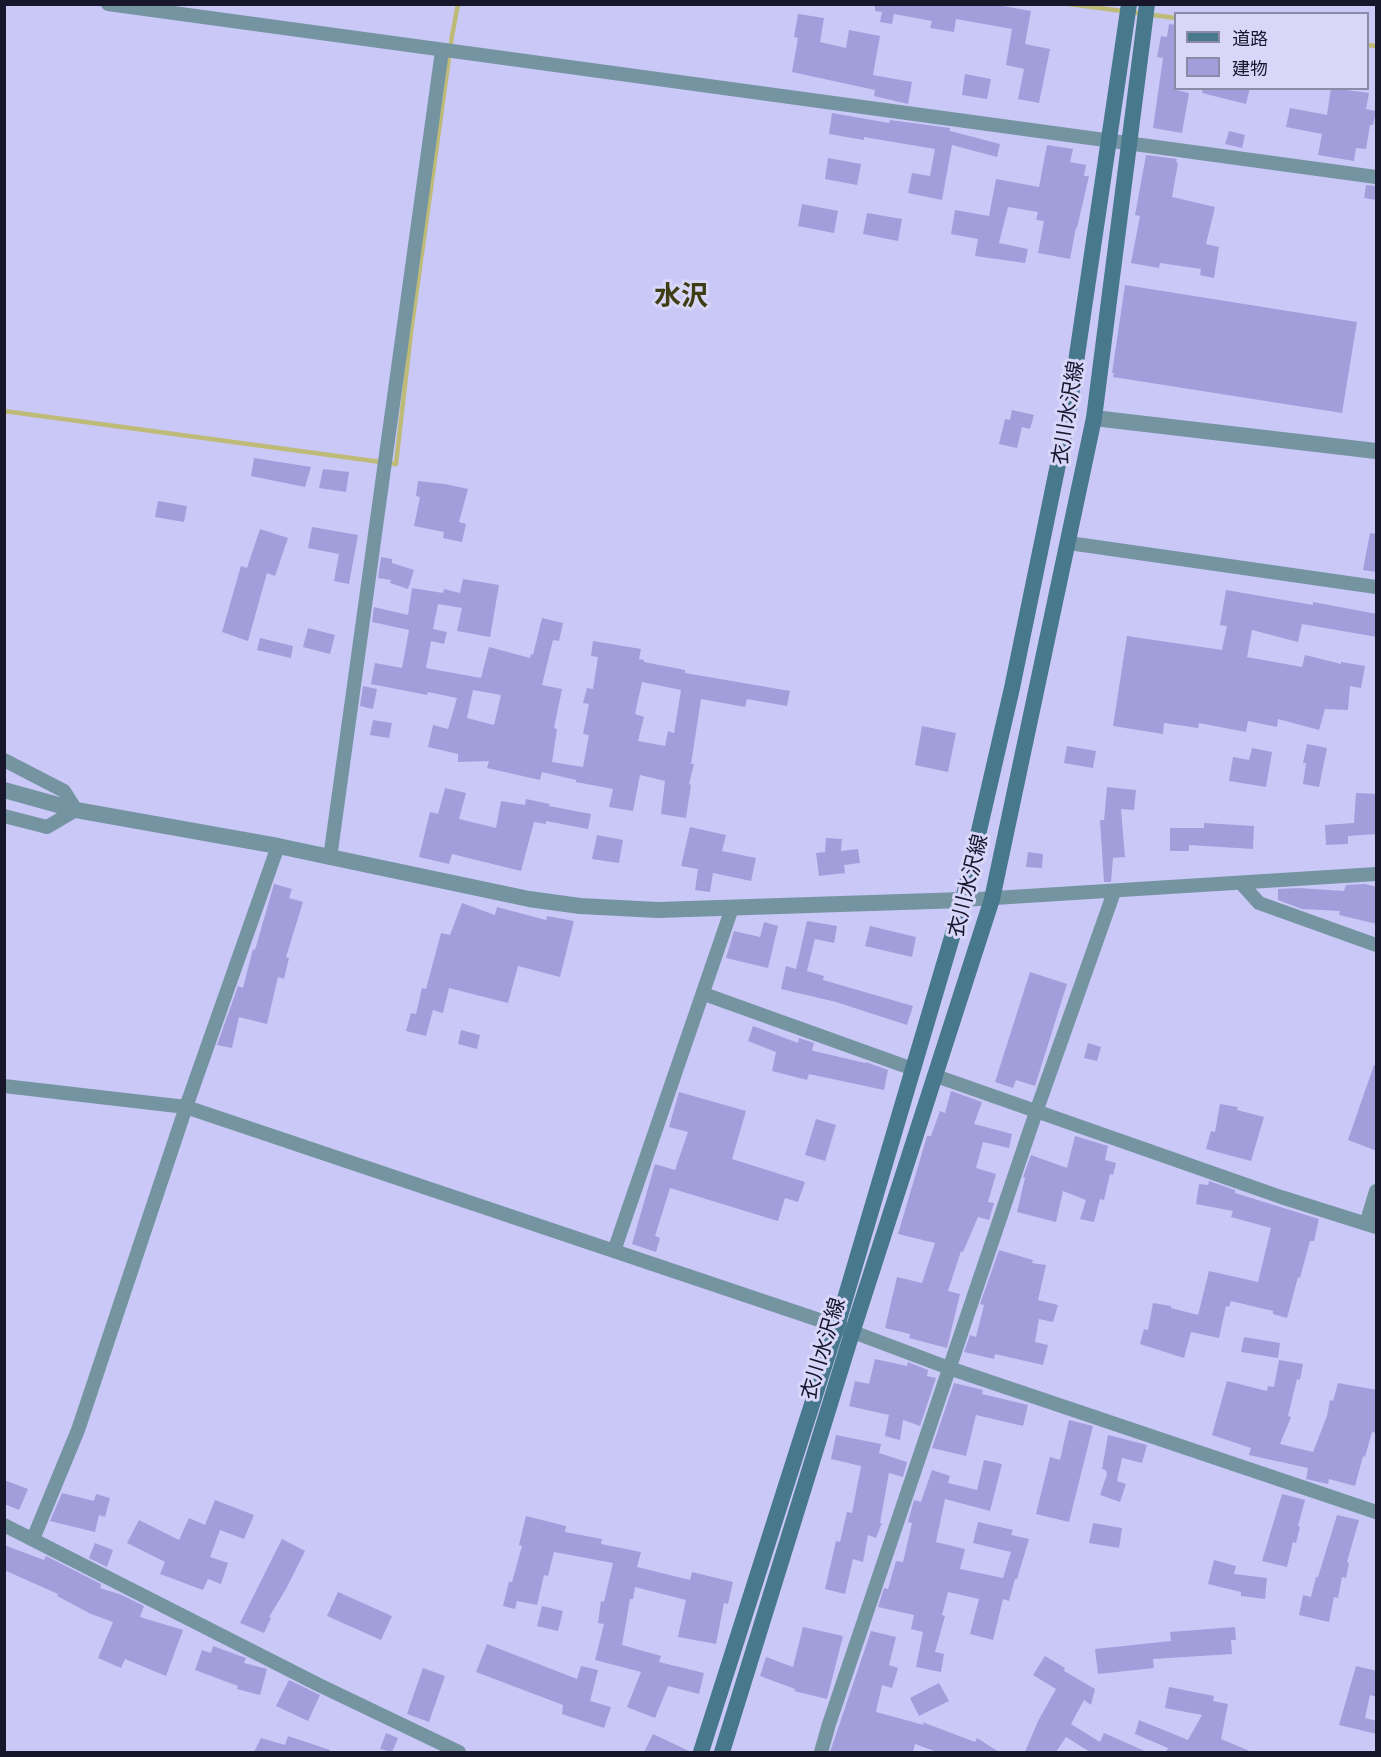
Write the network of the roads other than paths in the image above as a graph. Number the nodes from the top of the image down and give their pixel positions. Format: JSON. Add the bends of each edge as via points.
{"nodes":[{"id":1,"x":108,"y":4,"type":"edge"},
{"id":2,"x":1129,"y":4,"type":"edge"},
{"id":3,"x":1147,"y":4,"type":"edge"},
{"id":4,"x":442,"y":51,"type":"junction"},
{"id":5,"x":1110,"y":141,"type":"junction"},
{"id":6,"x":1128,"y":143,"type":"junction"},
{"id":7,"x":1377,"y":177,"type":"edge"},
{"id":8,"x":1094,"y":418,"type":"junction"},
{"id":9,"x":1377,"y":451,"type":"edge"},
{"id":10,"x":1069,"y":543,"type":"junction"},
{"id":11,"x":1377,"y":587,"type":"edge"},
{"id":12,"x":4,"y":760,"type":"edge"},
{"id":13,"x":4,"y":790,"type":"edge"},
{"id":14,"x":76,"y":810,"type":"junction"},
{"id":15,"x":4,"y":816,"type":"edge"},
{"id":16,"x":278,"y":846,"type":"junction"},
{"id":17,"x":330,"y":858,"type":"junction"},
{"id":18,"x":1377,"y":874,"type":"edge"},
{"id":19,"x":1241,"y":883,"type":"junction"},
{"id":20,"x":1114,"y":892,"type":"junction"},
{"id":21,"x":992,"y":899,"type":"junction"},
{"id":22,"x":963,"y":900,"type":"junction"},
{"id":23,"x":732,"y":908,"type":"junction"},
{"id":24,"x":1377,"y":945,"type":"edge"},
{"id":25,"x":704,"y":994,"type":"junction"},
{"id":26,"x":913,"y":1069,"type":"junction"},
{"id":27,"x":936,"y":1076,"type":"junction"},
{"id":28,"x":4,"y":1086,"type":"edge"},
{"id":29,"x":186,"y":1107,"type":"junction"},
{"id":30,"x":1036,"y":1112,"type":"junction"},
{"id":31,"x":1377,"y":1191,"type":"edge"},
{"id":32,"x":1371,"y":1226,"type":"edge"},
{"id":33,"x":614,"y":1251,"type":"junction"},
{"id":34,"x":845,"y":1329,"type":"junction"},
{"id":35,"x":949,"y":1368,"type":"junction"},
{"id":36,"x":1377,"y":1512,"type":"edge"},
{"id":37,"x":4,"y":1525,"type":"edge"},
{"id":38,"x":33,"y":1539,"type":"junction"},
{"id":39,"x":459,"y":1752,"type":"edge"},
{"id":40,"x":701,"y":1752,"type":"edge"},
{"id":41,"x":722,"y":1752,"type":"edge"},
{"id":42,"x":822,"y":1752,"type":"edge"}],
"edges":[{"from":1,"to":4,"type":"street"},
{"from":2,"to":5,"type":"main road","name":"衣川水沢線"},
{"from":3,"to":6,"type":"main road","name":"衣川水沢線"},
{"from":4,"to":5,"type":"street"},
{"from":4,"to":17,"type":"street"},
{"from":5,"to":6,"type":"street"},
{"from":5,"to":22,"type":"main road","name":"衣川水沢線","via":[[1068,416]]},
{"from":6,"to":7,"type":"street"},
{"from":6,"to":8,"type":"main road","name":"衣川水沢線"},
{"from":8,"to":9,"type":"street"},
{"from":8,"to":10,"type":"main road","name":"衣川水沢線"},
{"from":10,"to":11,"type":"street"},
{"from":10,"to":21,"type":"main road","name":"衣川水沢線"},
{"from":12,"to":14,"type":"street","via":[[64,791]]},
{"from":13,"to":14,"type":"street"},
{"from":14,"to":15,"type":"street","via":[[48,827]]},
{"from":14,"to":16,"type":"street"},
{"from":16,"to":17,"type":"street"},
{"from":16,"to":29,"type":"street"},
{"from":17,"to":23,"type":"street","via":[[529,899],[658,909]]},
{"from":18,"to":19,"type":"street"},
{"from":19,"to":20,"type":"street"},
{"from":19,"to":24,"type":"street","via":[[1259,903]]},
{"from":20,"to":21,"type":"street"},
{"from":20,"to":30,"type":"street"},
{"from":21,"to":22,"type":"street"},
{"from":21,"to":27,"type":"main road","name":"衣川水沢線"},
{"from":22,"to":23,"type":"street"},
{"from":22,"to":26,"type":"main road","name":"衣川水沢線"},
{"from":23,"to":25,"type":"street"},
{"from":25,"to":26,"type":"street"},
{"from":25,"to":33,"type":"street"},
{"from":26,"to":34,"type":"main road","name":"衣川水沢線"},
{"from":27,"to":30,"type":"street"},
{"from":27,"to":34,"type":"main road","name":"衣川水沢線"},
{"from":28,"to":29,"type":"street"},
{"from":29,"to":33,"type":"street"},
{"from":29,"to":38,"type":"street","via":[[78,1430]]},
{"from":30,"to":32,"type":"street"},
{"from":30,"to":35,"type":"street"},
{"from":31,"to":32,"type":"street"},
{"from":33,"to":34,"type":"street"},
{"from":34,"to":35,"type":"street"},
{"from":34,"to":40,"type":"main road","name":"衣川水沢線"},
{"from":34,"to":41,"type":"main road","name":"衣川水沢線"},
{"from":35,"to":36,"type":"street"},
{"from":35,"to":42,"type":"street"},
{"from":37,"to":38,"type":"street"},
{"from":38,"to":39,"type":"street"}]}
